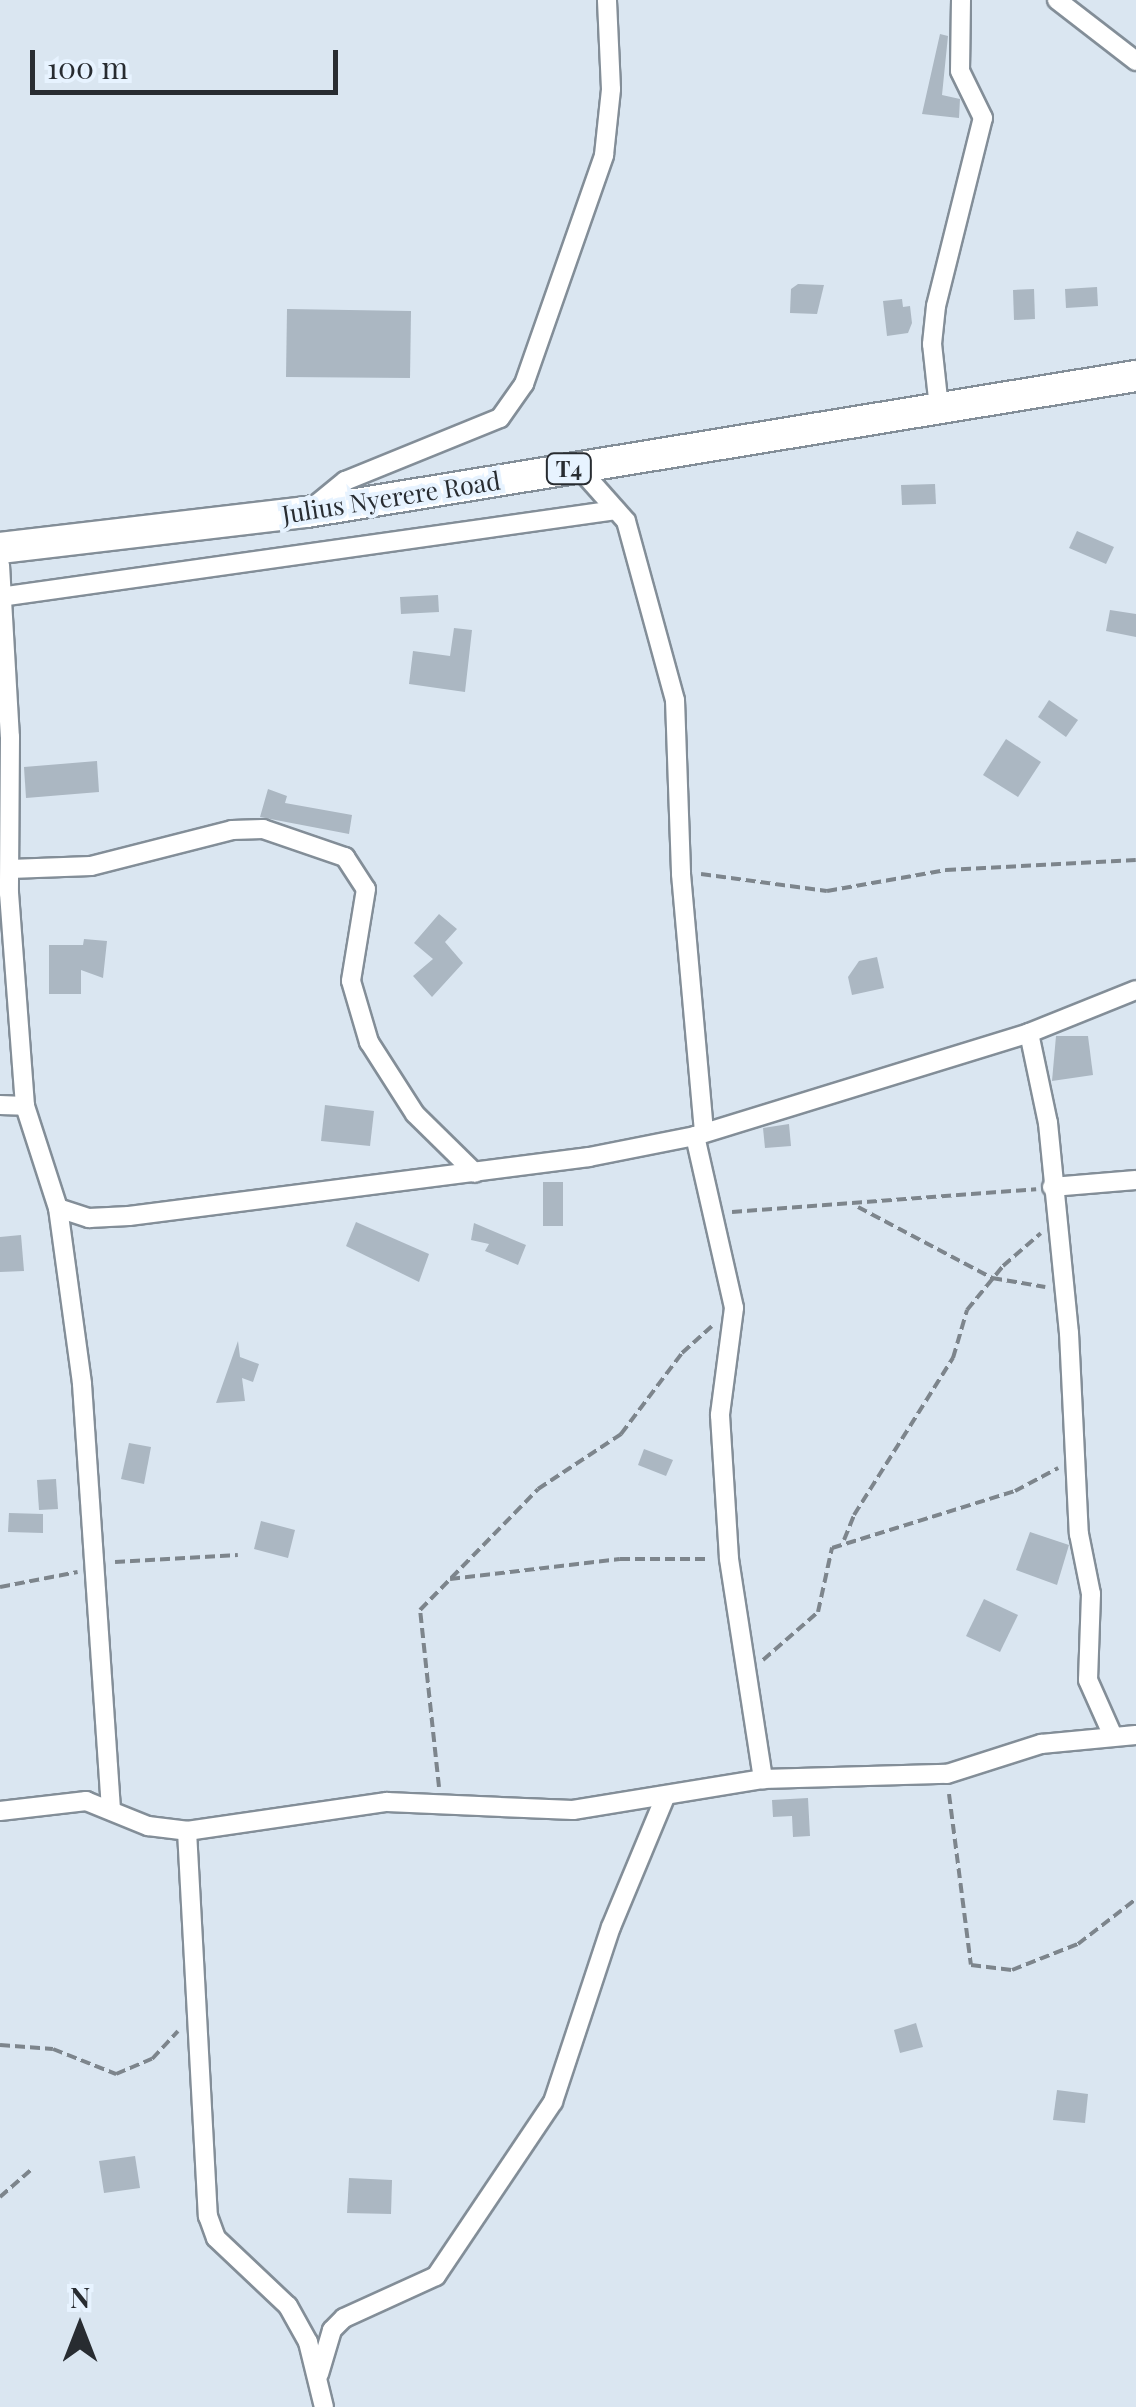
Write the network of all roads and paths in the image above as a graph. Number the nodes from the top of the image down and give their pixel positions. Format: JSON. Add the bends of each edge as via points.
{"nodes":[{"id":1,"x":607,"y":0,"type":"edge"},
{"id":2,"x":961,"y":0,"type":"edge"},
{"id":3,"x":1057,"y":0,"type":"edge"},
{"id":4,"x":1136,"y":61,"type":"edge"},
{"id":5,"x":1136,"y":376,"type":"edge"},
{"id":6,"x":939,"y":408,"type":"junction"},
{"id":7,"x":578,"y":468,"type":"junction"},
{"id":8,"x":616,"y":510,"type":"junction"},
{"id":9,"x":307,"y":512,"type":"junction"},
{"id":10,"x":0,"y":548,"type":"edge"},
{"id":11,"x":0,"y":565,"type":"edge"},
{"id":12,"x":3,"y":597,"type":"edge"},
{"id":13,"x":1136,"y":860,"type":"edge"},
{"id":14,"x":10,"y":868,"type":"junction"},
{"id":15,"x":681,"y":874,"type":"junction"},
{"id":16,"x":1136,"y":990,"type":"edge"},
{"id":17,"x":1030,"y":1032,"type":"junction"},
{"id":18,"x":0,"y":1105,"type":"edge"},
{"id":19,"x":25,"y":1106,"type":"junction"},
{"id":20,"x":700,"y":1133,"type":"junction"},
{"id":21,"x":476,"y":1173,"type":"junction"},
{"id":22,"x":1136,"y":1180,"type":"edge"},
{"id":23,"x":1052,"y":1188,"type":"junction"},
{"id":24,"x":854,"y":1205,"type":"junction"},
{"id":25,"x":58,"y":1208,"type":"junction"},
{"id":26,"x":712,"y":1212,"type":"junction"},
{"id":27,"x":89,"y":1218,"type":"junction"},
{"id":28,"x":1056,"y":1220,"type":"junction"},
{"id":29,"x":61,"y":1236,"type":"junction"},
{"id":30,"x":992,"y":1278,"type":"junction"},
{"id":31,"x":1065,"y":1300,"type":"junction"},
{"id":32,"x":734,"y":1308,"type":"junction"},
{"id":33,"x":1074,"y":1459,"type":"junction"},
{"id":34,"x":844,"y":1543,"type":"junction"},
{"id":35,"x":238,"y":1555,"type":"dead end"},
{"id":36,"x":729,"y":1559,"type":"junction"},
{"id":37,"x":91,"y":1567,"type":"junction"},
{"id":38,"x":448,"y":1579,"type":"junction"},
{"id":39,"x":0,"y":1587,"type":"edge"},
{"id":40,"x":750,"y":1675,"type":"junction"},
{"id":41,"x":1112,"y":1734,"type":"junction"},
{"id":42,"x":1136,"y":1735,"type":"edge"},
{"id":43,"x":947,"y":1774,"type":"junction"},
{"id":44,"x":762,"y":1779,"type":"junction"},
{"id":45,"x":665,"y":1797,"type":"junction"},
{"id":46,"x":441,"y":1802,"type":"junction"},
{"id":47,"x":111,"y":1810,"type":"junction"},
{"id":48,"x":0,"y":1811,"type":"edge"},
{"id":49,"x":187,"y":1831,"type":"junction"},
{"id":50,"x":1136,"y":1899,"type":"edge"},
{"id":51,"x":198,"y":2009,"type":"junction"},
{"id":52,"x":0,"y":2046,"type":"edge"},
{"id":53,"x":33,"y":2168,"type":"dead end"},
{"id":54,"x":0,"y":2197,"type":"edge"},
{"id":55,"x":319,"y":2374,"type":"junction"},
{"id":56,"x":324,"y":2407,"type":"edge"}],
"edges":[{"from":1,"to":9,"type":"street","via":[[604,155],[524,384],[500,418],[345,482]]},
{"from":2,"to":6,"type":"street","via":[[960,71],[983,118],[936,306],[932,344]]},
{"from":3,"to":4,"type":"street"},
{"from":5,"to":6,"type":"highway","name":"Julius Nyerere Road","number":"T4"},
{"from":6,"to":7,"type":"highway","name":"Julius Nyerere Road","number":"T4"},
{"from":7,"to":8,"type":"street"},
{"from":7,"to":9,"type":"highway","name":"Julius Nyerere Road","number":"T4"},
{"from":8,"to":12,"type":"street"},
{"from":8,"to":15,"type":"street","via":[[626,520],[654,605],[676,700]]},
{"from":9,"to":10,"type":"highway","name":"Julius Nyerere Road","number":"T4"},
{"from":11,"to":12,"type":"street"},
{"from":12,"to":14,"type":"street"},
{"from":13,"to":15,"type":"path","via":[[963,868],[828,892],[742,875]]},
{"from":14,"to":19,"type":"street"},
{"from":14,"to":21,"type":"street","via":[[91,866],[232,830],[263,829],[345,857],[366,889],[350,982],[370,1042],[416,1114]]},
{"from":15,"to":20,"type":"street"},
{"from":16,"to":17,"type":"street"},
{"from":17,"to":20,"type":"street"},
{"from":17,"to":23,"type":"street","via":[[1048,1123]]},
{"from":18,"to":19,"type":"street"},
{"from":19,"to":25,"type":"street"},
{"from":20,"to":21,"type":"street"},
{"from":20,"to":26,"type":"street"},
{"from":21,"to":27,"type":"street"},
{"from":22,"to":23,"type":"street"},
{"from":23,"to":24,"type":"path"},
{"from":23,"to":28,"type":"street"},
{"from":24,"to":26,"type":"path"},
{"from":24,"to":30,"type":"path"},
{"from":25,"to":27,"type":"street"},
{"from":25,"to":29,"type":"street"},
{"from":26,"to":32,"type":"street"},
{"from":27,"to":29,"type":"street"},
{"from":28,"to":30,"type":"path"},
{"from":28,"to":31,"type":"street"},
{"from":29,"to":37,"type":"street","via":[[82,1384]]},
{"from":30,"to":31,"type":"path","via":[[1041,1285]]},
{"from":30,"to":34,"type":"path","via":[[967,1310],[953,1358],[854,1514]]},
{"from":31,"to":33,"type":"street"},
{"from":32,"to":36,"type":"street","via":[[720,1414]]},
{"from":32,"to":38,"type":"path","via":[[682,1353],[621,1434],[564,1467]]},
{"from":33,"to":34,"type":"path","via":[[1015,1491]]},
{"from":33,"to":41,"type":"street","via":[[1091,1594],[1088,1680]]},
{"from":34,"to":40,"type":"path","via":[[828,1554],[818,1612]]},
{"from":35,"to":37,"type":"path"},
{"from":36,"to":38,"type":"path","via":[[620,1559]]},
{"from":36,"to":40,"type":"street"},
{"from":37,"to":39,"type":"path"},
{"from":37,"to":47,"type":"street"},
{"from":38,"to":46,"type":"path","via":[[420,1610],[419,1631]]},
{"from":40,"to":44,"type":"street"},
{"from":41,"to":42,"type":"street"},
{"from":41,"to":43,"type":"street","via":[[1041,1744]]},
{"from":43,"to":44,"type":"street"},
{"from":43,"to":50,"type":"path","via":[[971,1965],[1012,1970],[1078,1944]]},
{"from":44,"to":45,"type":"street"},
{"from":45,"to":46,"type":"street","via":[[572,1810]]},
{"from":45,"to":55,"type":"street","via":[[611,1927],[553,2102],[436,2276],[344,2318],[332,2330]]},
{"from":46,"to":49,"type":"street","via":[[299,1812]]},
{"from":47,"to":48,"type":"street","via":[[59,1801]]},
{"from":47,"to":49,"type":"street","via":[[148,1826]]},
{"from":49,"to":51,"type":"street"},
{"from":51,"to":52,"type":"path","via":[[152,2059],[116,2074],[54,2049]]},
{"from":51,"to":55,"type":"street","via":[[197,2116],[208,2216],[216,2238],[288,2306]]},
{"from":53,"to":54,"type":"path"},
{"from":55,"to":56,"type":"street"}]}
